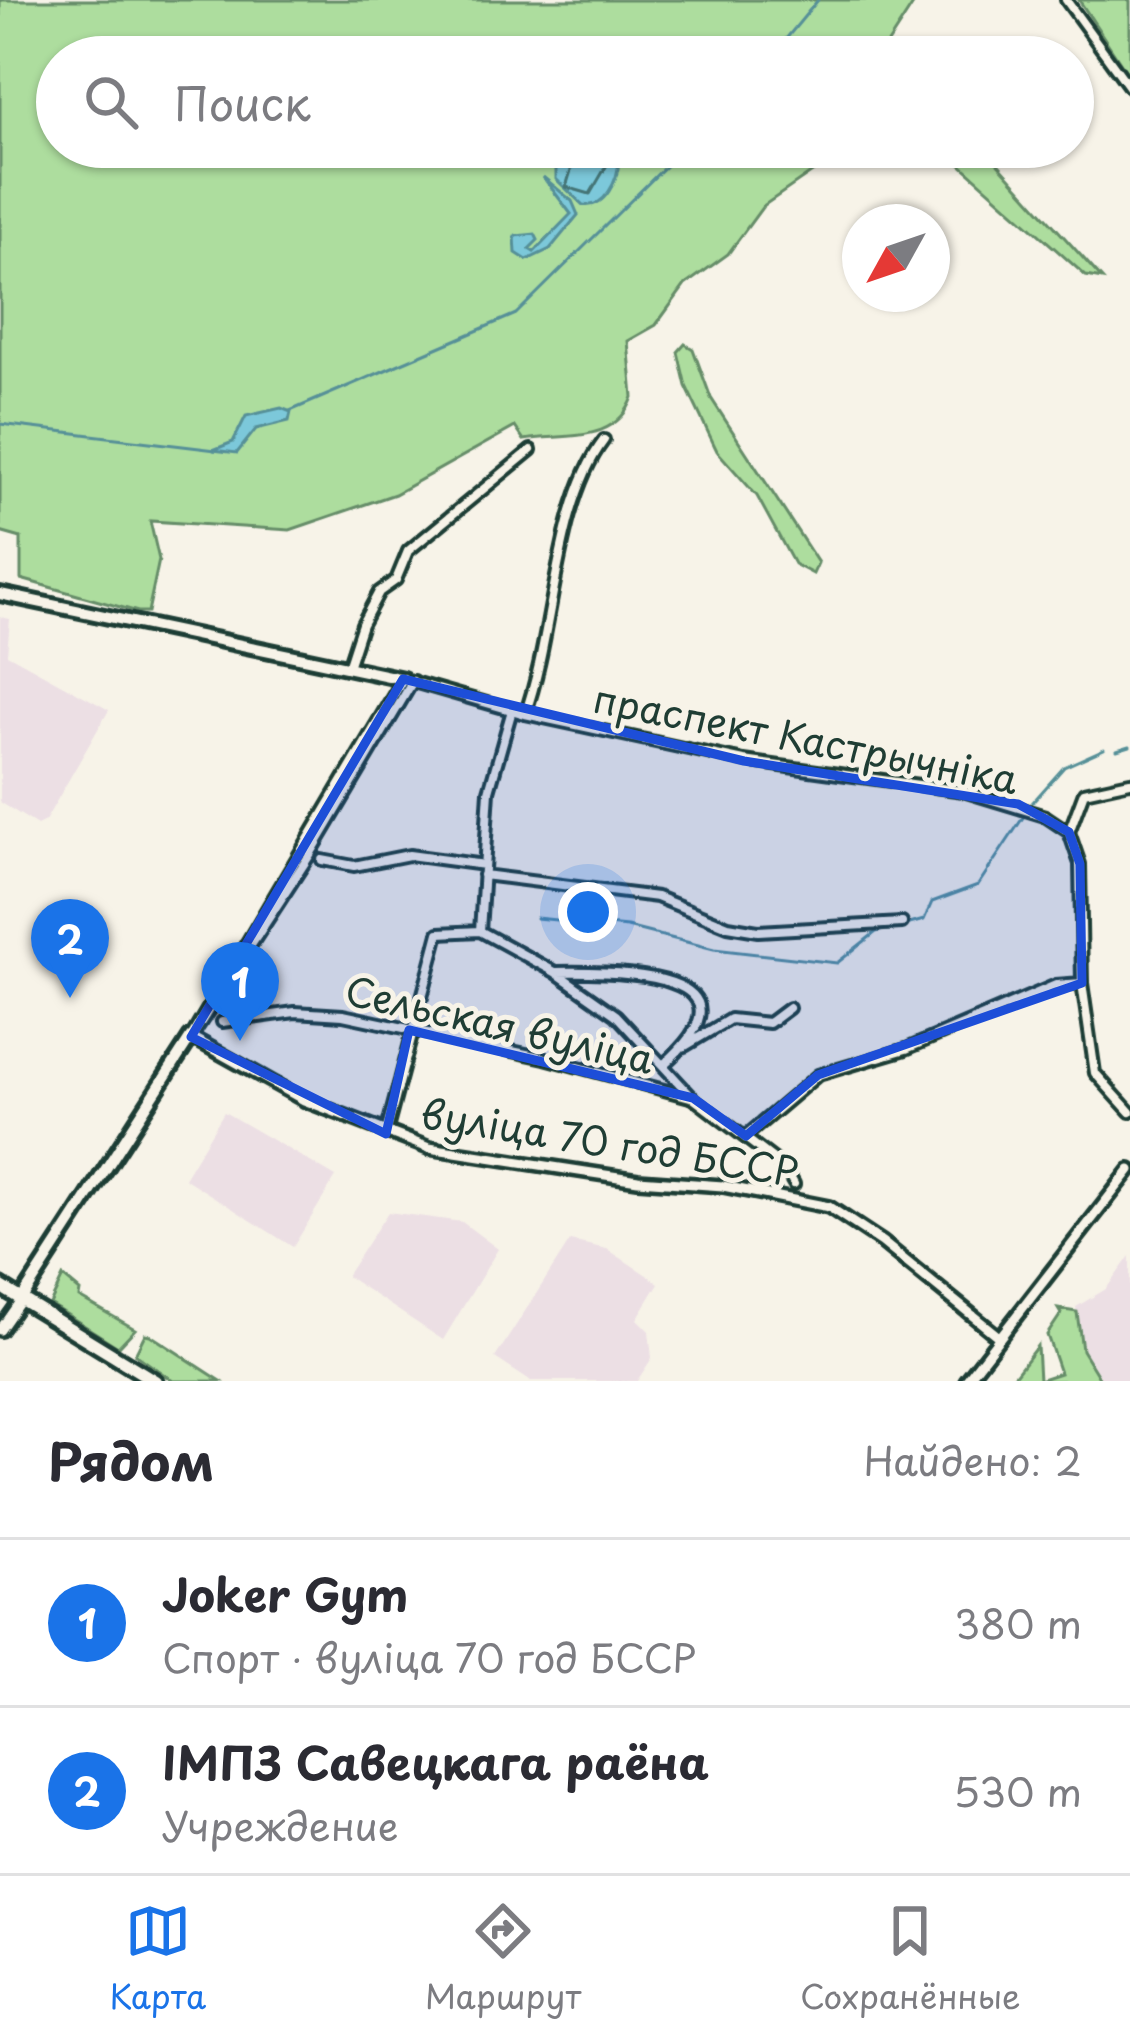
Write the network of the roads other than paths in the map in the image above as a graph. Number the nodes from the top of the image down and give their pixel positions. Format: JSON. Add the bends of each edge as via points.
{"nodes":[{"id":1,"x":1066,"y":0,"type":"edge"},
{"id":2,"x":1092,"y":36,"type":"edge"},
{"id":3,"x":1094,"y":38,"type":"edge"},
{"id":4,"x":1130,"y":88,"type":"edge"},
{"id":5,"x":604,"y":440,"type":"dead end"},
{"id":6,"x":531,"y":450,"type":"dead end"},
{"id":7,"x":0,"y":594,"type":"edge"},
{"id":8,"x":348,"y":667,"type":"junction"},
{"id":9,"x":408,"y":680,"type":"junction"},
{"id":10,"x":512,"y":710,"type":"junction"},
{"id":11,"x":524,"y":714,"type":"junction"},
{"id":12,"x":1130,"y":782,"type":"edge"},
{"id":13,"x":1069,"y":832,"type":"junction"},
{"id":14,"x":322,"y":860,"type":"dead end"},
{"id":15,"x":484,"y":870,"type":"junction"},
{"id":16,"x":902,"y":923,"type":"dead end"},
{"id":17,"x":480,"y":931,"type":"junction"},
{"id":18,"x":555,"y":972,"type":"junction"},
{"id":19,"x":1082,"y":983,"type":"junction"},
{"id":20,"x":789,"y":1008,"type":"dead end"},
{"id":21,"x":222,"y":1022,"type":"dead end"},
{"id":22,"x":410,"y":1030,"type":"junction"},
{"id":23,"x":190,"y":1037,"type":"junction"},
{"id":24,"x":684,"y":1047,"type":"junction"},
{"id":25,"x":663,"y":1065,"type":"junction"},
{"id":26,"x":692,"y":1098,"type":"junction"},
{"id":27,"x":1130,"y":1112,"type":"edge"},
{"id":28,"x":386,"y":1134,"type":"junction"},
{"id":29,"x":746,"y":1136,"type":"junction"},
{"id":30,"x":1130,"y":1170,"type":"edge"},
{"id":31,"x":794,"y":1184,"type":"dead end"},
{"id":32,"x":0,"y":1286,"type":"edge"},
{"id":33,"x":22,"y":1300,"type":"junction"},
{"id":34,"x":0,"y":1330,"type":"edge"},
{"id":35,"x":999,"y":1337,"type":"junction"},
{"id":36,"x":155,"y":1381,"type":"edge"},
{"id":37,"x":966,"y":1381,"type":"edge"}],
"edges":[{"from":1,"to":2,"type":"street"},
{"from":3,"to":4,"type":"street"},
{"from":5,"to":11,"type":"street","via":[[582,474],[543,665]]},
{"from":6,"to":8,"type":"street","via":[[408,551],[362,624]]},
{"from":7,"to":8,"type":"main road"},
{"from":8,"to":9,"type":"main road"},
{"from":9,"to":10,"type":"street","name":"праспект Кастрычніка"},
{"from":9,"to":23,"type":"street"},
{"from":10,"to":11,"type":"street","name":"праспект Кастрычніка"},
{"from":10,"to":15,"type":"street","via":[[489,791]]},
{"from":11,"to":13,"type":"street","name":"праспект Кастрычніка","via":[[744,760],[964,791],[1018,804]]},
{"from":12,"to":13,"type":"street","via":[[1084,792]]},
{"from":13,"to":19,"type":"street","via":[[1080,864]]},
{"from":14,"to":15,"type":"street","via":[[354,866],[409,855]]},
{"from":15,"to":16,"type":"street","via":[[657,897],[758,931]]},
{"from":15,"to":17,"type":"street"},
{"from":17,"to":18,"type":"street"},
{"from":17,"to":22,"type":"street","via":[[439,933]]},
{"from":18,"to":24,"type":"street","via":[[662,975],[696,1004]]},
{"from":18,"to":25,"type":"street","via":[[616,1015]]},
{"from":19,"to":27,"type":"street","via":[[1096,1073]]},
{"from":19,"to":29,"type":"street","via":[[1056,985],[906,1049],[818,1075]]},
{"from":20,"to":24,"type":"street","via":[[769,1023],[730,1018]]},
{"from":21,"to":22,"type":"street","name":"Сельская вуліца","via":[[308,1012]]},
{"from":22,"to":26,"type":"street","name":"Сельская вуліца"},
{"from":22,"to":28,"type":"street"},
{"from":23,"to":28,"type":"street","name":"вуліца 70 год БССР"},
{"from":23,"to":33,"type":"main road"},
{"from":24,"to":25,"type":"street"},
{"from":25,"to":26,"type":"street"},
{"from":26,"to":29,"type":"street"},
{"from":28,"to":35,"type":"street","name":"вуліца 70 год БССР","via":[[454,1154],[823,1205],[882,1241]]},
{"from":29,"to":31,"type":"street"},
{"from":30,"to":35,"type":"street"},
{"from":32,"to":33,"type":"main road"},
{"from":33,"to":34,"type":"street"},
{"from":33,"to":36,"type":"main road"},
{"from":35,"to":37,"type":"street"}]}
